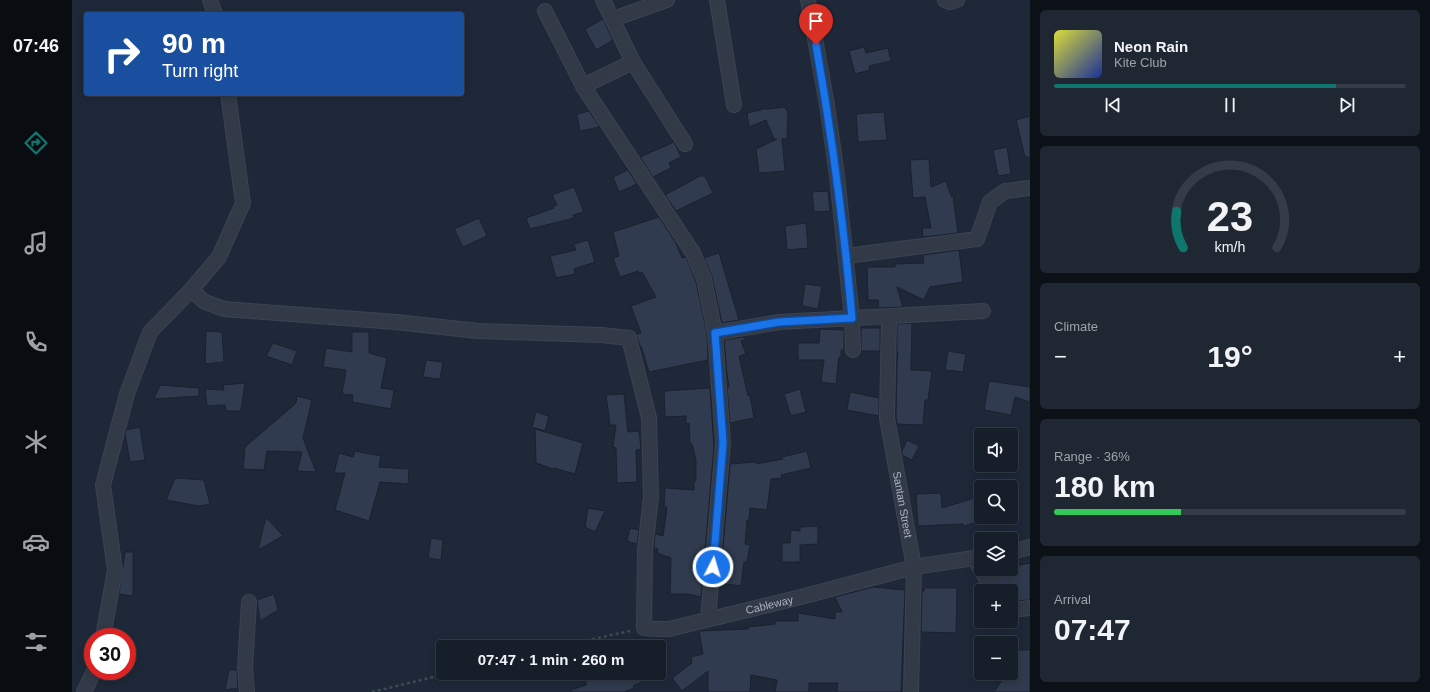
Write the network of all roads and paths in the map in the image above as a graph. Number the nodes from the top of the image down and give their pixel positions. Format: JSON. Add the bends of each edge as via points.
{"nodes":[{"id":1,"x":210,"y":0,"type":"edge"},
{"id":2,"x":603,"y":0,"type":"edge"},
{"id":3,"x":667,"y":0,"type":"edge"},
{"id":4,"x":717,"y":0,"type":"edge"},
{"id":5,"x":808,"y":0,"type":"edge"},
{"id":6,"x":945,"y":0,"type":"edge"},
{"id":7,"x":957,"y":0,"type":"edge"},
{"id":8,"x":544,"y":11,"type":"dead end"},
{"id":9,"x":214,"y":12,"type":"edge"},
{"id":10,"x":613,"y":19,"type":"junction"},
{"id":11,"x":633,"y":62,"type":"junction"},
{"id":12,"x":583,"y":86,"type":"junction"},
{"id":13,"x":228,"y":96,"type":"edge"},
{"id":14,"x":734,"y":105,"type":"dead end"},
{"id":15,"x":685,"y":144,"type":"dead end"},
{"id":16,"x":1030,"y":188,"type":"edge"},
{"id":17,"x":846,"y":256,"type":"junction"},
{"id":18,"x":192,"y":290,"type":"junction"},
{"id":19,"x":983,"y":311,"type":"dead end"},
{"id":20,"x":888,"y":317,"type":"junction"},
{"id":21,"x":852,"y":318,"type":"junction"},
{"id":22,"x":715,"y":333,"type":"junction"},
{"id":23,"x":853,"y":350,"type":"dead end"},
{"id":24,"x":1030,"y":547,"type":"edge"},
{"id":25,"x":1018,"y":550,"type":"edge"},
{"id":26,"x":974,"y":559,"type":"edge"},
{"id":27,"x":914,"y":567,"type":"junction"},
{"id":28,"x":248,"y":602,"type":"dead end"},
{"id":29,"x":1030,"y":608,"type":"edge"},
{"id":30,"x":1018,"y":609,"type":"edge"},
{"id":31,"x":708,"y":619,"type":"junction"},
{"id":32,"x":105,"y":628,"type":"edge"},
{"id":33,"x":644,"y":628,"type":"junction"},
{"id":34,"x":589,"y":640,"type":"edge"},
{"id":35,"x":436,"y":676,"type":"edge"},
{"id":36,"x":90,"y":680,"type":"edge"},
{"id":37,"x":84,"y":692,"type":"edge"},
{"id":38,"x":247,"y":692,"type":"edge"},
{"id":39,"x":372,"y":692,"type":"edge"},
{"id":40,"x":911,"y":692,"type":"edge"}],
"edges":[{"from":1,"to":9,"type":"street"},
{"from":2,"to":10,"type":"street"},
{"from":3,"to":10,"type":"street"},
{"from":4,"to":14,"type":"street"},
{"from":5,"to":17,"type":"street","via":[[827,105]]},
{"from":6,"to":7,"type":"street"},
{"from":8,"to":12,"type":"street"},
{"from":10,"to":11,"type":"street"},
{"from":11,"to":12,"type":"street"},
{"from":11,"to":15,"type":"street"},
{"from":12,"to":22,"type":"street","via":[[693,253],[704,279]]},
{"from":13,"to":18,"type":"street","via":[[243,203],[219,257]]},
{"from":16,"to":17,"type":"street","via":[[1005,191],[990,202],[977,239]]},
{"from":17,"to":21,"type":"street"},
{"from":18,"to":32,"type":"street","via":[[150,332],[127,394],[103,485],[115,570]]},
{"from":18,"to":33,"type":"street","via":[[204,302],[224,309],[478,330],[629,338],[649,418],[651,497],[645,550]]},
{"from":19,"to":20,"type":"street"},
{"from":20,"to":21,"type":"street"},
{"from":20,"to":27,"type":"street","name":"Santan Street","via":[[887,418]]},
{"from":21,"to":22,"type":"street","via":[[779,322]]},
{"from":21,"to":23,"type":"street"},
{"from":22,"to":31,"type":"street","via":[[723,443]]},
{"from":24,"to":25,"type":"street"},
{"from":26,"to":27,"type":"street","name":"Cableway"},
{"from":27,"to":31,"type":"street","name":"Cableway"},
{"from":27,"to":40,"type":"street","name":"Santan Street"},
{"from":28,"to":38,"type":"street","via":[[245,668]]},
{"from":29,"to":30,"type":"street"},
{"from":31,"to":33,"type":"street","name":"Cableway","via":[[669,629]]},
{"from":33,"to":34,"type":"path"},
{"from":35,"to":39,"type":"path"},
{"from":36,"to":37,"type":"street"}]}
